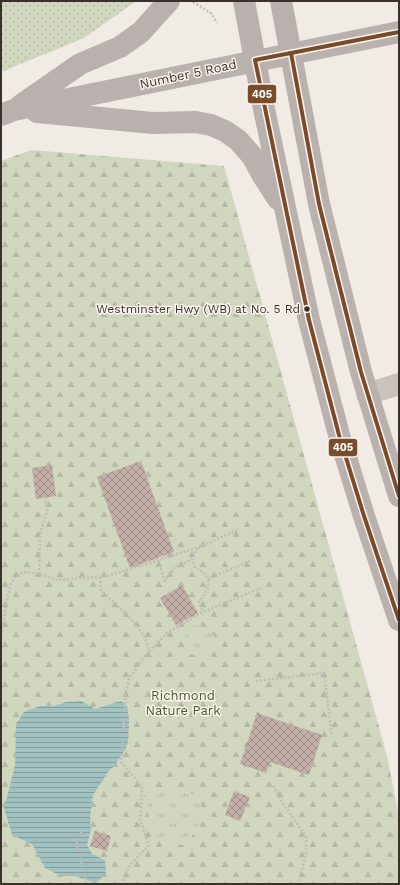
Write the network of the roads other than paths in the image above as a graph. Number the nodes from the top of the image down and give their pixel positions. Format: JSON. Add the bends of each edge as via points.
{"nodes":[{"id":1,"x":169,"y":1,"type":"edge"},
{"id":2,"x":244,"y":1,"type":"edge"},
{"id":3,"x":281,"y":1,"type":"edge"},
{"id":4,"x":399,"y":32,"type":"edge"},
{"id":5,"x":292,"y":53,"type":"junction"},
{"id":6,"x":255,"y":60,"type":"junction"},
{"id":7,"x":7,"y":112,"type":"edge"},
{"id":8,"x":285,"y":209,"type":"junction"},
{"id":9,"x":399,"y":384,"type":"edge"},
{"id":10,"x":367,"y":394,"type":"junction"},
{"id":11,"x":399,"y":496,"type":"edge"},
{"id":12,"x":395,"y":597,"type":"edge"},
{"id":13,"x":399,"y":620,"type":"edge"}],
"edges":[{"from":1,"to":7,"type":"main road","via":[[136,36],[120,47],[80,64]]},
{"from":2,"to":6,"type":"main road"},
{"from":3,"to":5,"type":"main road"},
{"from":4,"to":5,"type":"main road","name":"Number 5 Road"},
{"from":5,"to":6,"type":"main road","name":"Number 5 Road"},
{"from":5,"to":10,"type":"main road","via":[[319,204]]},
{"from":6,"to":7,"type":"main road","name":"Number 5 Road"},
{"from":6,"to":8,"type":"main road"},
{"from":7,"to":8,"type":"main road","via":[[153,123],[196,122],[211,125],[238,140],[252,156]]},
{"from":8,"to":12,"type":"main road","via":[[308,320],[339,435],[364,516]]},
{"from":9,"to":10,"type":"lane"},
{"from":10,"to":11,"type":"main road"},
{"from":12,"to":13,"type":"main road"}]}
